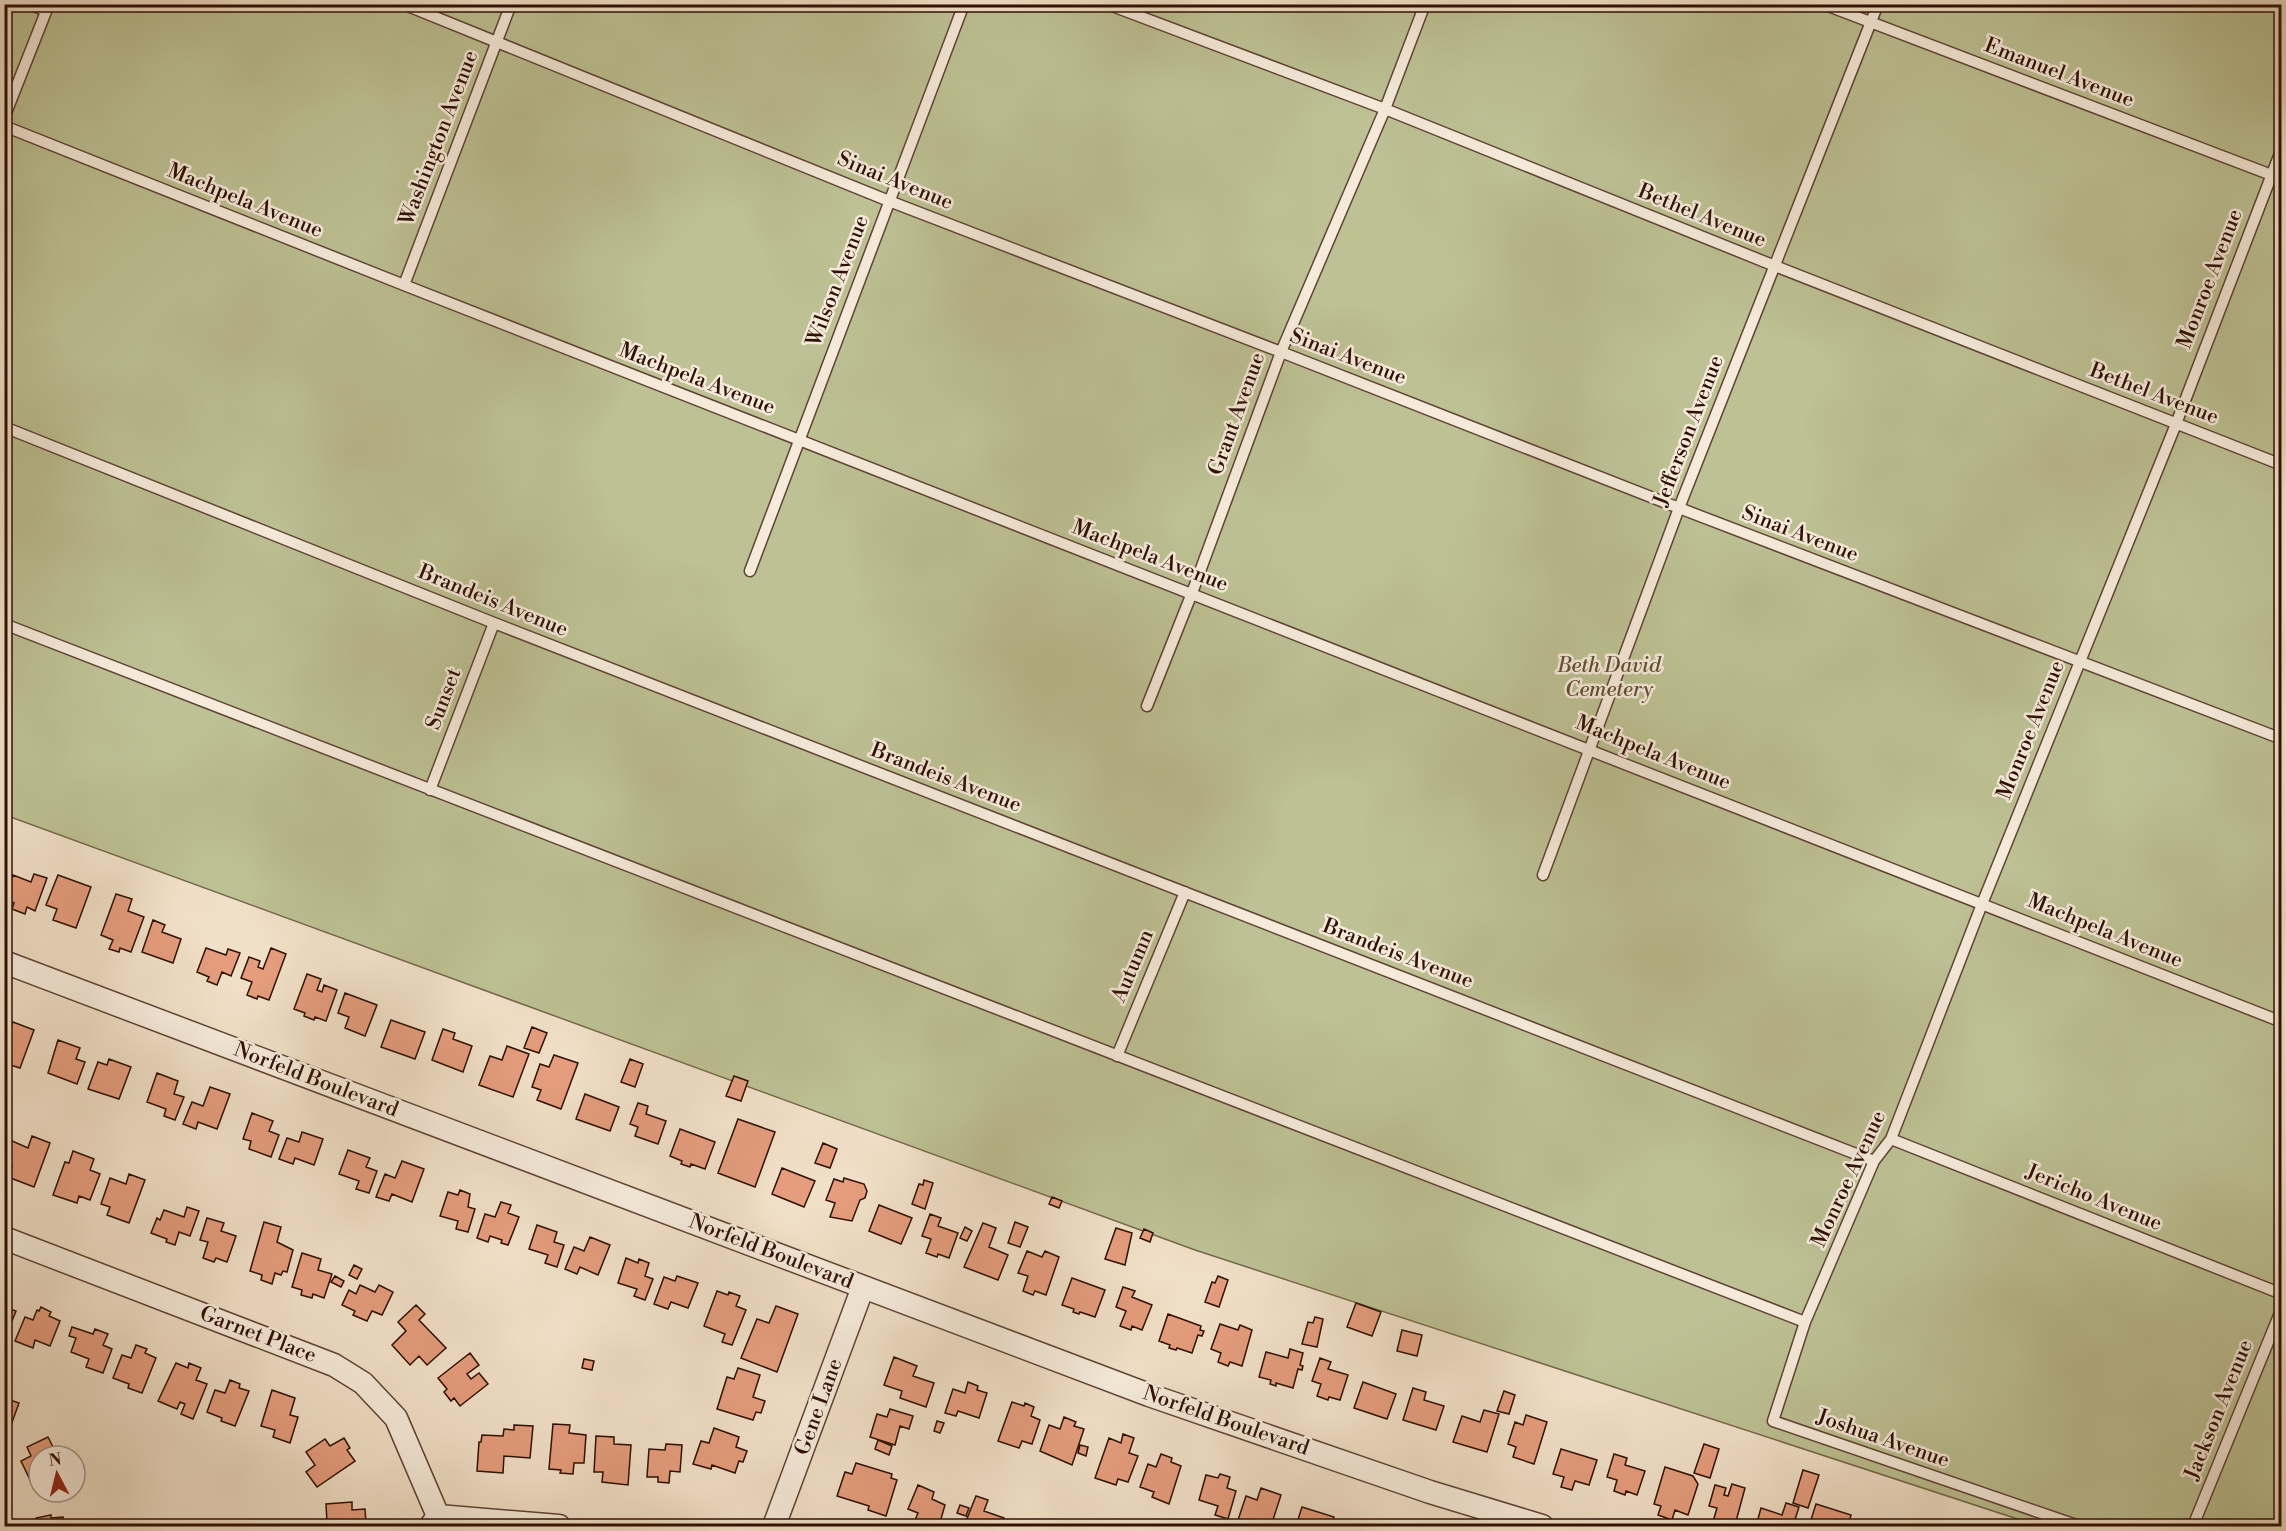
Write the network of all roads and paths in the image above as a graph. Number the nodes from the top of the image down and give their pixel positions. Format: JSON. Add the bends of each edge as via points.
{"nodes":[{"id":1,"x":30,"y":4,"type":"edge"},
{"id":2,"x":403,"y":4,"type":"edge"},
{"id":3,"x":511,"y":4,"type":"edge"},
{"id":4,"x":964,"y":4,"type":"edge"},
{"id":5,"x":1107,"y":4,"type":"edge"},
{"id":6,"x":1425,"y":4,"type":"edge"},
{"id":7,"x":1822,"y":4,"type":"edge"},
{"id":8,"x":1878,"y":4,"type":"edge"},
{"id":9,"x":47,"y":8,"type":"edge"},
{"id":10,"x":1871,"y":23,"type":"junction"},
{"id":11,"x":496,"y":42,"type":"junction"},
{"id":12,"x":1385,"y":109,"type":"junction"},
{"id":13,"x":4,"y":118,"type":"edge"},
{"id":14,"x":4,"y":126,"type":"edge"},
{"id":15,"x":2282,"y":148,"type":"edge"},
{"id":16,"x":2271,"y":175,"type":"junction"},
{"id":17,"x":2282,"y":179,"type":"edge"},
{"id":18,"x":889,"y":201,"type":"junction"},
{"id":19,"x":1775,"y":266,"type":"junction"},
{"id":20,"x":404,"y":285,"type":"junction"},
{"id":21,"x":1281,"y":351,"type":"junction"},
{"id":22,"x":2176,"y":424,"type":"junction"},
{"id":23,"x":4,"y":427,"type":"edge"},
{"id":24,"x":799,"y":440,"type":"junction"},
{"id":25,"x":2282,"y":465,"type":"edge"},
{"id":26,"x":1679,"y":508,"type":"junction"},
{"id":27,"x":750,"y":571,"type":"dead end"},
{"id":28,"x":1192,"y":593,"type":"junction"},
{"id":29,"x":494,"y":623,"type":"junction"},
{"id":30,"x":4,"y":624,"type":"edge"},
{"id":31,"x":2080,"y":662,"type":"junction"},
{"id":32,"x":1147,"y":706,"type":"dead end"},
{"id":33,"x":2282,"y":740,"type":"edge"},
{"id":34,"x":1591,"y":749,"type":"junction"},
{"id":35,"x":430,"y":790,"type":"junction"},
{"id":36,"x":1543,"y":875,"type":"dead end"},
{"id":37,"x":1185,"y":892,"type":"junction"},
{"id":38,"x":1982,"y":904,"type":"junction"},
{"id":39,"x":4,"y":962,"type":"edge"},
{"id":40,"x":2282,"y":1022,"type":"edge"},
{"id":41,"x":1117,"y":1056,"type":"junction"},
{"id":42,"x":1892,"y":1139,"type":"junction"},
{"id":43,"x":1874,"y":1161,"type":"junction"},
{"id":44,"x":4,"y":1238,"type":"edge"},
{"id":45,"x":863,"y":1287,"type":"junction"},
{"id":46,"x":2282,"y":1294,"type":"edge"},
{"id":47,"x":2282,"y":1308,"type":"edge"},
{"id":48,"x":1805,"y":1322,"type":"junction"},
{"id":49,"x":435,"y":1521,"type":"edge"},
{"id":50,"x":559,"y":1527,"type":"edge"},
{"id":51,"x":774,"y":1527,"type":"edge"},
{"id":52,"x":1542,"y":1527,"type":"edge"},
{"id":53,"x":2079,"y":1527,"type":"edge"},
{"id":54,"x":2193,"y":1527,"type":"edge"}],
"edges":[{"from":1,"to":9,"type":"lane"},
{"from":2,"to":11,"type":"lane","name":"Sinai Avenue"},
{"from":3,"to":11,"type":"lane","name":"Washington Avenue"},
{"from":4,"to":18,"type":"lane","name":"Wilson Avenue"},
{"from":5,"to":12,"type":"lane","name":"Bethel Avenue"},
{"from":6,"to":12,"type":"lane","name":"Grant Avenue"},
{"from":7,"to":10,"type":"lane","name":"Emanuel Avenue"},
{"from":8,"to":10,"type":"lane","name":"Jefferson Avenue"},
{"from":9,"to":13,"type":"lane"},
{"from":10,"to":16,"type":"lane","name":"Emanuel Avenue"},
{"from":10,"to":19,"type":"lane","name":"Jefferson Avenue"},
{"from":11,"to":18,"type":"lane","name":"Sinai Avenue"},
{"from":11,"to":20,"type":"lane","name":"Washington Avenue"},
{"from":12,"to":19,"type":"lane","name":"Bethel Avenue"},
{"from":12,"to":21,"type":"lane","name":"Grant Avenue"},
{"from":14,"to":20,"type":"lane","name":"Machpela Avenue"},
{"from":15,"to":16,"type":"lane","name":"Monroe Avenue"},
{"from":16,"to":17,"type":"lane","name":"Emanuel Avenue"},
{"from":16,"to":22,"type":"lane","name":"Monroe Avenue"},
{"from":18,"to":21,"type":"lane","name":"Sinai Avenue"},
{"from":18,"to":24,"type":"lane","name":"Wilson Avenue"},
{"from":19,"to":22,"type":"lane","name":"Bethel Avenue"},
{"from":19,"to":26,"type":"lane","name":"Jefferson Avenue"},
{"from":20,"to":24,"type":"lane","name":"Machpela Avenue"},
{"from":21,"to":26,"type":"lane","name":"Sinai Avenue"},
{"from":21,"to":28,"type":"lane","name":"Grant Avenue"},
{"from":22,"to":25,"type":"lane","name":"Bethel Avenue"},
{"from":22,"to":31,"type":"lane","name":"Monroe Avenue"},
{"from":23,"to":29,"type":"lane","name":"Brandeis Avenue"},
{"from":24,"to":27,"type":"lane","name":"Wilson Avenue"},
{"from":24,"to":28,"type":"lane","name":"Machpela Avenue"},
{"from":26,"to":31,"type":"lane","name":"Sinai Avenue"},
{"from":26,"to":34,"type":"lane","name":"Jefferson Avenue"},
{"from":28,"to":32,"type":"lane","name":"Grant Avenue"},
{"from":28,"to":34,"type":"lane","name":"Machpela Avenue"},
{"from":29,"to":35,"type":"lane","name":"Sunset"},
{"from":29,"to":37,"type":"lane","name":"Brandeis Avenue"},
{"from":30,"to":35,"type":"lane"},
{"from":31,"to":33,"type":"lane","name":"Sinai Avenue"},
{"from":31,"to":38,"type":"lane","name":"Monroe Avenue"},
{"from":34,"to":36,"type":"lane","name":"Jefferson Avenue"},
{"from":34,"to":38,"type":"lane","name":"Machpela Avenue"},
{"from":35,"to":41,"type":"lane"},
{"from":37,"to":41,"type":"lane","name":"Autumn"},
{"from":37,"to":43,"type":"lane","name":"Brandeis Avenue"},
{"from":38,"to":40,"type":"lane","name":"Machpela Avenue"},
{"from":38,"to":42,"type":"lane","name":"Monroe Avenue"},
{"from":39,"to":45,"type":"street","name":"Norfeld Boulevard"},
{"from":41,"to":48,"type":"lane"},
{"from":42,"to":43,"type":"lane","name":"Monroe Avenue"},
{"from":42,"to":46,"type":"lane","name":"Jericho Avenue"},
{"from":43,"to":48,"type":"lane","name":"Monroe Avenue"},
{"from":44,"to":49,"type":"street","name":"Garnet Place","via":[[334,1365],[363,1383],[396,1418]]},
{"from":45,"to":51,"type":"street","name":"Gene Lane"},
{"from":45,"to":52,"type":"street","name":"Norfeld Boulevard","via":[[1149,1395]]},
{"from":47,"to":54,"type":"lane","name":"Jackson Avenue"},
{"from":48,"to":53,"type":"lane","name":"Joshua Avenue","via":[[1773,1421]]},
{"from":49,"to":50,"type":"street"}]}
